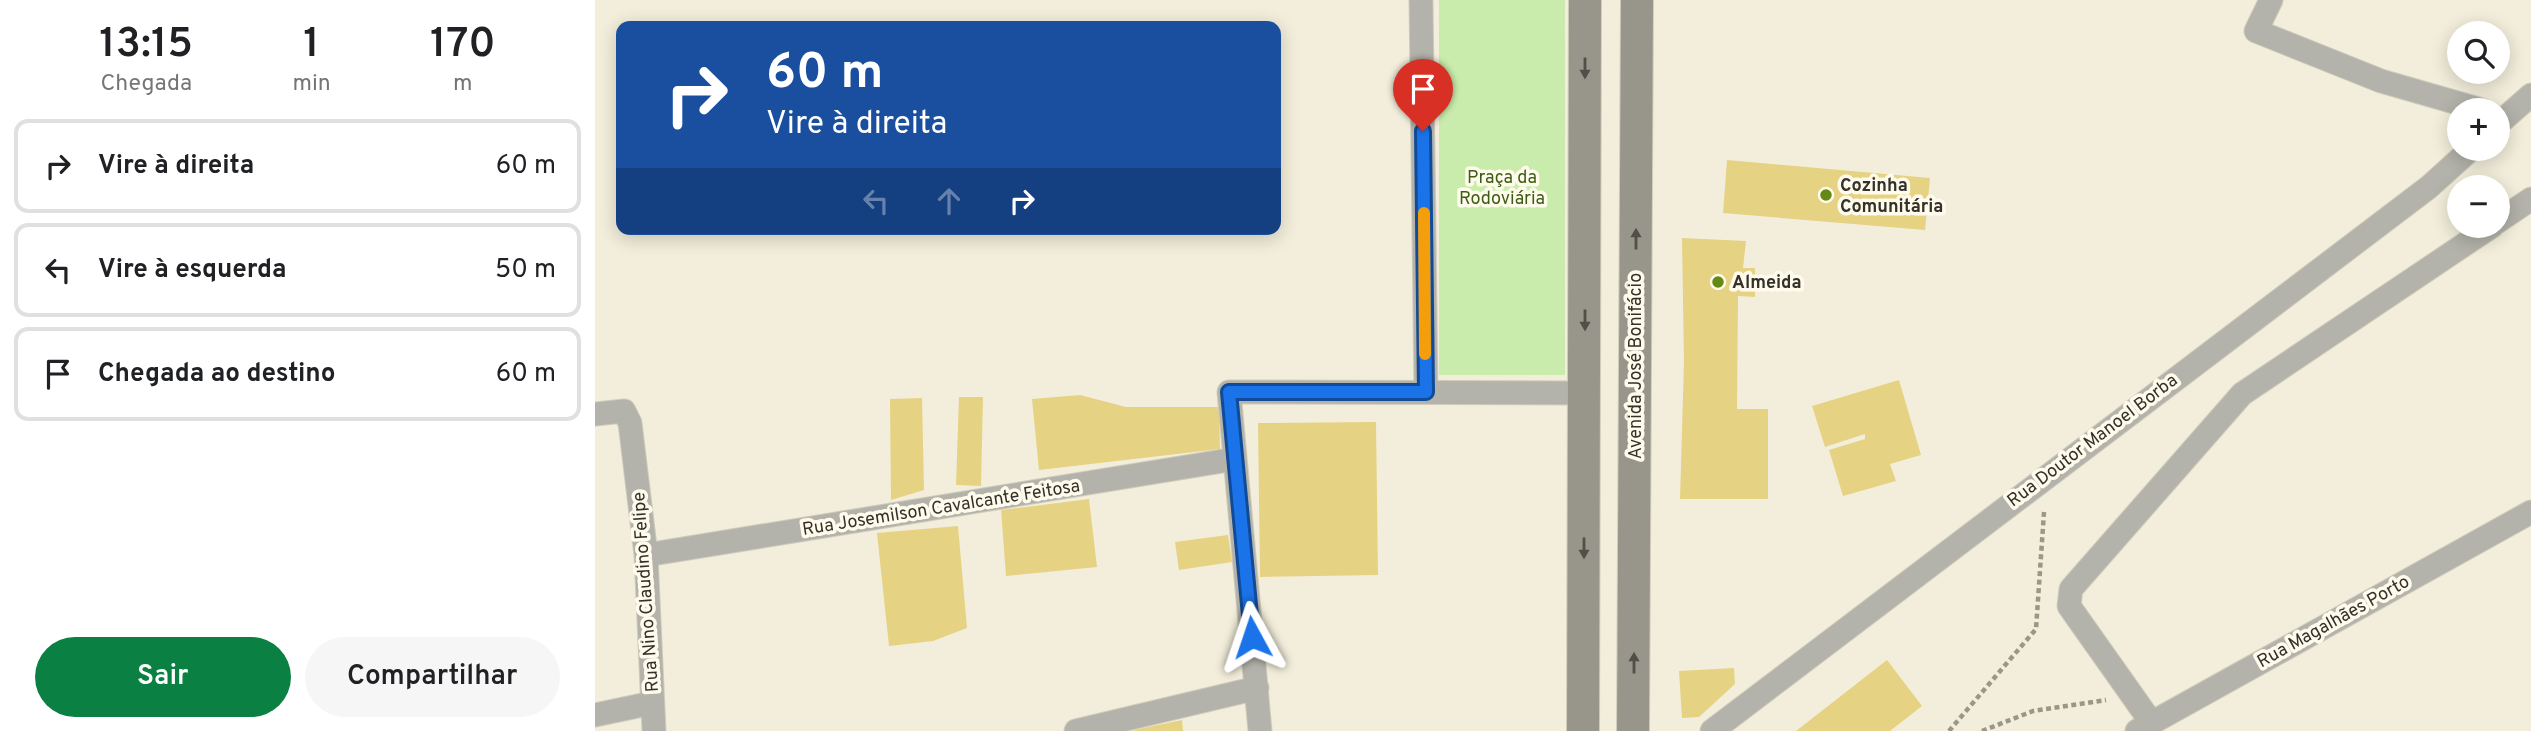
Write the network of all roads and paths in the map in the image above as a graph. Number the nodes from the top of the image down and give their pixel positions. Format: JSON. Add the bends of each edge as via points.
{"nodes":[{"id":1,"x":1421,"y":0,"type":"edge"},
{"id":2,"x":1585,"y":0,"type":"edge"},
{"id":3,"x":1637,"y":0,"type":"edge"},
{"id":4,"x":2271,"y":0,"type":"edge"},
{"id":5,"x":2531,"y":95,"type":"edge"},
{"id":6,"x":2447,"y":100,"type":"edge"},
{"id":7,"x":2510,"y":111,"type":"edge"},
{"id":8,"x":2510,"y":120,"type":"edge"},
{"id":9,"x":2531,"y":121,"type":"edge"},
{"id":10,"x":2457,"y":161,"type":"edge"},
{"id":11,"x":2531,"y":199,"type":"edge"},
{"id":12,"x":2510,"y":213,"type":"edge"},
{"id":13,"x":2474,"y":238,"type":"edge"},
{"id":14,"x":1426,"y":392,"type":"junction"},
{"id":15,"x":1585,"y":393,"type":"junction"},
{"id":16,"x":595,"y":414,"type":"edge"},
{"id":17,"x":1235,"y":459,"type":"junction"},
{"id":18,"x":2045,"y":506,"type":"dead end"},
{"id":19,"x":2531,"y":512,"type":"edge"},
{"id":20,"x":646,"y":555,"type":"junction"},
{"id":21,"x":1257,"y":688,"type":"junction"},
{"id":22,"x":2132,"y":695,"type":"junction"},
{"id":23,"x":652,"y":703,"type":"junction"},
{"id":24,"x":595,"y":715,"type":"edge"},
{"id":25,"x":2144,"y":727,"type":"edge"},
{"id":26,"x":654,"y":731,"type":"edge"},
{"id":27,"x":1076,"y":731,"type":"edge"},
{"id":28,"x":1260,"y":731,"type":"edge"},
{"id":29,"x":1583,"y":731,"type":"edge"},
{"id":30,"x":1633,"y":731,"type":"edge"},
{"id":31,"x":1712,"y":731,"type":"edge"},
{"id":32,"x":1949,"y":731,"type":"edge"},
{"id":33,"x":1982,"y":731,"type":"edge"}],
"edges":[{"from":1,"to":14,"type":"street"},
{"from":2,"to":15,"type":"main road","one_way":true},
{"from":30,"to":3,"type":"main road","name":"Avenida José Bonifácio","one_way":true},
{"from":4,"to":6,"type":"street","via":[[2256,31],[2381,80]]},
{"from":5,"to":7,"type":"street"},
{"from":8,"to":9,"type":"street"},
{"from":10,"to":31,"type":"street","name":"Rua Doutor Manoel Borba"},
{"from":11,"to":12,"type":"street"},
{"from":13,"to":22,"type":"street","via":[[2242,394],[2071,589],[2069,606]]},
{"from":14,"to":15,"type":"street"},
{"from":14,"to":17,"type":"street","via":[[1229,392]]},
{"from":15,"to":29,"type":"main road","one_way":true},
{"from":16,"to":20,"type":"street","name":"Rua Nino Claudino Felipe","via":[[627,412]]},
{"from":17,"to":20,"type":"street","name":"Rua Josemilson Cavalcante Feitosa"},
{"from":17,"to":21,"type":"street"},
{"from":18,"to":32,"type":"path","via":[[2036,629]]},
{"from":19,"to":25,"type":"street","name":"Rua Magalhães Porto"},
{"from":20,"to":23,"type":"street","name":"Rua Nino Claudino Felipe"},
{"from":21,"to":27,"type":"street"},
{"from":21,"to":28,"type":"street"},
{"from":22,"to":25,"type":"street"},
{"from":22,"to":33,"type":"path","via":[[2033,711]]},
{"from":23,"to":24,"type":"street"},
{"from":23,"to":26,"type":"street","name":"Rua Nino Claudino Felipe"}]}
